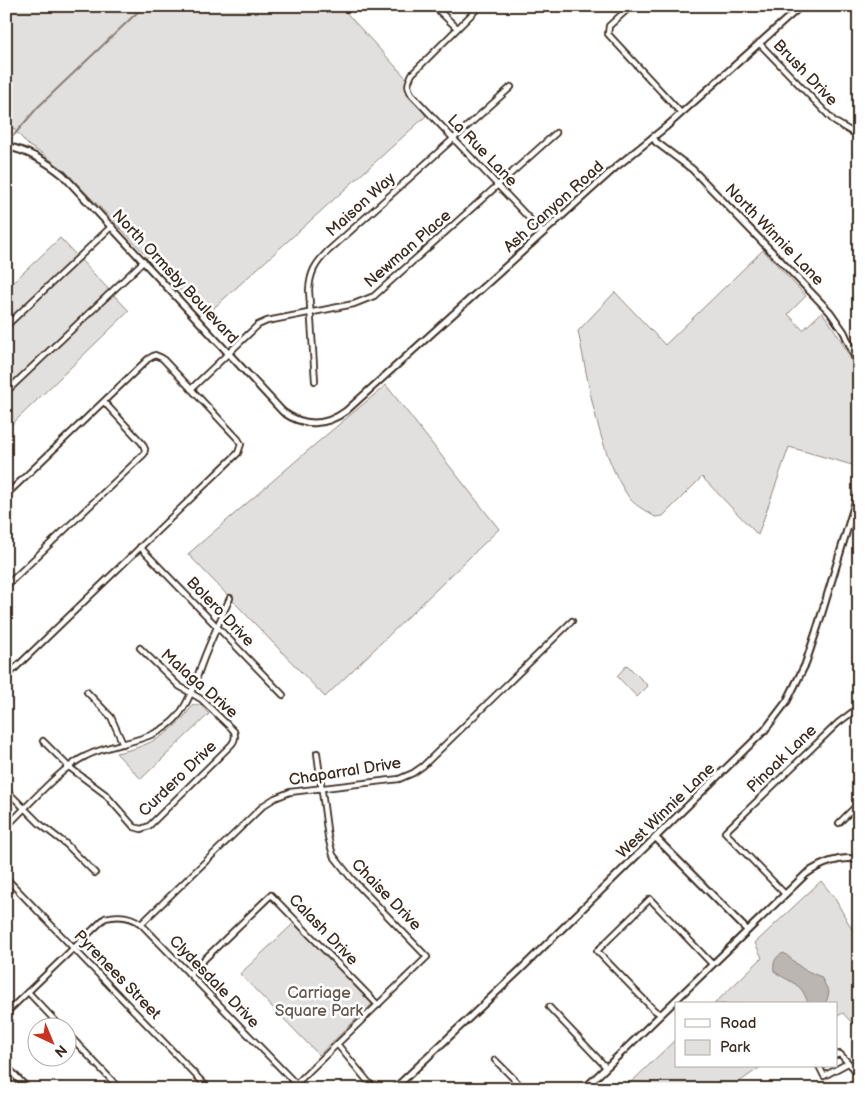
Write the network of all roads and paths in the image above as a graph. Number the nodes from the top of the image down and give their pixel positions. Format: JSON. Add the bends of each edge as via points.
{"nodes":[{"id":1,"x":434,"y":6,"type":"edge"},
{"id":2,"x":480,"y":6,"type":"edge"},
{"id":3,"x":631,"y":6,"type":"edge"},
{"id":4,"x":801,"y":6,"type":"edge"},
{"id":5,"x":457,"y":28,"type":"junction"},
{"id":6,"x":759,"y":43,"type":"junction"},
{"id":7,"x":511,"y":87,"type":"dead end"},
{"id":8,"x":681,"y":113,"type":"junction"},
{"id":9,"x":556,"y":133,"type":"dead end"},
{"id":10,"x":859,"y":134,"type":"edge"},
{"id":11,"x":653,"y":137,"type":"junction"},
{"id":12,"x":452,"y":139,"type":"junction"},
{"id":13,"x":7,"y":147,"type":"edge"},
{"id":14,"x":497,"y":186,"type":"junction"},
{"id":15,"x":112,"y":226,"type":"junction"},
{"id":16,"x":543,"y":233,"type":"junction"},
{"id":17,"x":144,"y":262,"type":"junction"},
{"id":18,"x":311,"y":312,"type":"junction"},
{"id":19,"x":6,"y":326,"type":"edge"},
{"id":20,"x":228,"y":352,"type":"junction"},
{"id":21,"x":859,"y":366,"type":"edge"},
{"id":22,"x":315,"y":381,"type":"dead end"},
{"id":23,"x":191,"y":389,"type":"junction"},
{"id":24,"x":6,"y":392,"type":"edge"},
{"id":25,"x":104,"y":402,"type":"junction"},
{"id":26,"x":323,"y":423,"type":"joint"},
{"id":27,"x":859,"y":490,"type":"edge"},
{"id":28,"x":7,"y":493,"type":"edge"},
{"id":29,"x":140,"y":547,"type":"junction"},
{"id":30,"x":6,"y":586,"type":"edge"},
{"id":31,"x":230,"y":598,"type":"dead end"},
{"id":32,"x":572,"y":621,"type":"dead end"},
{"id":33,"x":216,"y":627,"type":"junction"},
{"id":34,"x":140,"y":648,"type":"dead end"},
{"id":35,"x":6,"y":677,"type":"edge"},
{"id":36,"x":87,"y":692,"type":"dead end"},
{"id":37,"x":191,"y":693,"type":"junction"},
{"id":38,"x":283,"y":695,"type":"dead end"},
{"id":39,"x":859,"y":707,"type":"edge"},
{"id":40,"x":43,"y":741,"type":"dead end"},
{"id":41,"x":234,"y":742,"type":"joint"},
{"id":42,"x":123,"y":744,"type":"junction"},
{"id":43,"x":317,"y":753,"type":"dead end"},
{"id":44,"x":69,"y":767,"type":"junction"},
{"id":45,"x":322,"y":788,"type":"junction"},
{"id":46,"x":6,"y":790,"type":"edge"},
{"id":47,"x":859,"y":803,"type":"edge"},
{"id":48,"x":25,"y":809,"type":"junction"},
{"id":49,"x":838,"y":823,"type":"dead end"},
{"id":50,"x":6,"y":827,"type":"edge"},
{"id":51,"x":656,"y":838,"type":"junction"},
{"id":52,"x":859,"y":860,"type":"edge"},
{"id":53,"x":95,"y":873,"type":"dead end"},
{"id":54,"x":6,"y":878,"type":"edge"},
{"id":55,"x":785,"y":894,"type":"junction"},
{"id":56,"x":141,"y":924,"type":"junction"},
{"id":57,"x":747,"y":930,"type":"junction"},
{"id":58,"x":74,"y":948,"type":"junction"},
{"id":59,"x":712,"y":964,"type":"junction"},
{"id":60,"x":189,"y":974,"type":"junction"},
{"id":61,"x":28,"y":992,"type":"junction"},
{"id":62,"x":378,"y":1005,"type":"junction"},
{"id":63,"x":549,"y":1007,"type":"dead end"},
{"id":64,"x":6,"y":1013,"type":"edge"},
{"id":65,"x":660,"y":1014,"type":"junction"},
{"id":66,"x":53,"y":1018,"type":"edge"},
{"id":67,"x":337,"y":1044,"type":"junction"},
{"id":68,"x":78,"y":1045,"type":"edge"},
{"id":69,"x":838,"y":1055,"type":"edge"},
{"id":70,"x":496,"y":1060,"type":"dead end"},
{"id":71,"x":848,"y":1064,"type":"junction"},
{"id":72,"x":6,"y":1066,"type":"edge"},
{"id":73,"x":606,"y":1067,"type":"junction"},
{"id":74,"x":820,"y":1068,"type":"edge"},
{"id":75,"x":859,"y":1074,"type":"edge"},
{"id":76,"x":28,"y":1089,"type":"edge"},
{"id":77,"x":120,"y":1089,"type":"edge"},
{"id":78,"x":209,"y":1089,"type":"edge"},
{"id":79,"x":374,"y":1089,"type":"edge"},
{"id":80,"x":394,"y":1089,"type":"edge"},
{"id":81,"x":524,"y":1089,"type":"edge"},
{"id":82,"x":584,"y":1089,"type":"edge"}],
"edges":[{"from":1,"to":5,"type":"street"},
{"from":2,"to":5,"type":"street"},
{"from":3,"to":8,"type":"street","via":[[609,26],[608,34]]},
{"from":4,"to":6,"type":"street","name":"Ash Canyon Road"},
{"from":5,"to":12,"type":"street","name":"La Rue Lane","via":[[412,74],[407,84],[412,95]]},
{"from":6,"to":8,"type":"street","name":"Ash Canyon Road"},
{"from":6,"to":10,"type":"street","name":"Brush Drive","via":[[835,122]]},
{"from":7,"to":12,"type":"street","name":"Maison Way"},
{"from":8,"to":11,"type":"street","name":"Ash Canyon Road"},
{"from":9,"to":14,"type":"street","name":"Newman Place"},
{"from":11,"to":16,"type":"street","name":"Ash Canyon Road"},
{"from":11,"to":21,"type":"street","name":"North Winnie Lane","via":[[692,168],[830,312],[844,332]]},
{"from":12,"to":14,"type":"street","name":"La Rue Lane"},
{"from":12,"to":18,"type":"street","name":"Maison Way","via":[[318,261],[310,280]]},
{"from":13,"to":15,"type":"street","name":"North Ormsby Boulevard","via":[[23,150],[50,164]]},
{"from":14,"to":16,"type":"street","name":"La Rue Lane"},
{"from":14,"to":18,"type":"street","name":"Newman Place","via":[[374,296],[354,304]]},
{"from":15,"to":17,"type":"street","name":"North Ormsby Boulevard"},
{"from":15,"to":19,"type":"street"},
{"from":16,"to":26,"type":"street","name":"Ash Canyon Road","via":[[338,418]]},
{"from":17,"to":20,"type":"street","name":"North Ormsby Boulevard"},
{"from":17,"to":24,"type":"street"},
{"from":18,"to":20,"type":"street","name":"Newman Place","via":[[263,323]]},
{"from":18,"to":22,"type":"street","name":"Maison Way"},
{"from":20,"to":23,"type":"street","name":"Newman Place"},
{"from":20,"to":26,"type":"street","name":"North Ormsby Boulevard","via":[[283,412],[302,422]]},
{"from":23,"to":25,"type":"street","via":[[162,358],[155,355]]},
{"from":23,"to":29,"type":"street","via":[[238,439],[241,447]]},
{"from":25,"to":28,"type":"street"},
{"from":25,"to":30,"type":"street","via":[[142,443],[144,454]]},
{"from":27,"to":51,"type":"street","name":"West Winnie Lane","via":[[810,653],[787,702],[754,742]]},
{"from":29,"to":33,"type":"street","name":"Bolero Drive"},
{"from":29,"to":35,"type":"street"},
{"from":31,"to":33,"type":"street"},
{"from":32,"to":45,"type":"street","name":"Chaparral Drive","via":[[413,773],[399,778]]},
{"from":33,"to":37,"type":"street"},
{"from":33,"to":38,"type":"street","name":"Bolero Drive"},
{"from":34,"to":37,"type":"street","name":"Malaga Drive"},
{"from":36,"to":42,"type":"street","via":[[111,717]]},
{"from":37,"to":41,"type":"street","name":"Malaga Drive","via":[[234,731]]},
{"from":37,"to":42,"type":"street","via":[[177,717],[161,730]]},
{"from":39,"to":55,"type":"street","name":"Pinoak Lane","via":[[838,723],[725,832]]},
{"from":40,"to":44,"type":"street"},
{"from":41,"to":44,"type":"street","name":"Curdero Drive","via":[[149,826],[142,829],[137,828],[99,789]]},
{"from":42,"to":44,"type":"street","via":[[86,756]]},
{"from":43,"to":45,"type":"street","name":"Chaise Drive"},
{"from":44,"to":48,"type":"street"},
{"from":45,"to":56,"type":"street","name":"Chaparral Drive","via":[[290,792],[264,805]]},
{"from":45,"to":62,"type":"street","name":"Chaise Drive","via":[[333,856],[428,957]]},
{"from":46,"to":48,"type":"street"},
{"from":47,"to":49,"type":"street"},
{"from":48,"to":50,"type":"street"},
{"from":48,"to":53,"type":"street"},
{"from":51,"to":57,"type":"street"},
{"from":51,"to":80,"type":"street","name":"West Winnie Lane"},
{"from":52,"to":55,"type":"street","via":[[842,859],[815,868]]},
{"from":54,"to":58,"type":"street","name":"Pyrenees Street"},
{"from":55,"to":57,"type":"street"},
{"from":56,"to":58,"type":"street","name":"Clydesdale Drive","via":[[126,916],[105,918]]},
{"from":56,"to":60,"type":"street","name":"Clydesdale Drive"},
{"from":57,"to":59,"type":"street"},
{"from":58,"to":61,"type":"street"},
{"from":58,"to":78,"type":"street","name":"Pyrenees Street"},
{"from":59,"to":65,"type":"street"},
{"from":59,"to":65,"type":"street","via":[[650,899],[598,951]]},
{"from":60,"to":62,"type":"street","name":"Calash Drive","via":[[271,895]]},
{"from":60,"to":67,"type":"street","name":"Clydesdale Drive","via":[[296,1084]]},
{"from":61,"to":64,"type":"street"},
{"from":61,"to":66,"type":"street"},
{"from":62,"to":67,"type":"street"},
{"from":63,"to":73,"type":"street"},
{"from":65,"to":73,"type":"street"},
{"from":67,"to":79,"type":"street"},
{"from":68,"to":77,"type":"street"},
{"from":69,"to":71,"type":"street"},
{"from":70,"to":81,"type":"street"},
{"from":71,"to":74,"type":"street","via":[[824,1076]]},
{"from":71,"to":75,"type":"street"},
{"from":72,"to":76,"type":"street"},
{"from":73,"to":82,"type":"street"}]}
